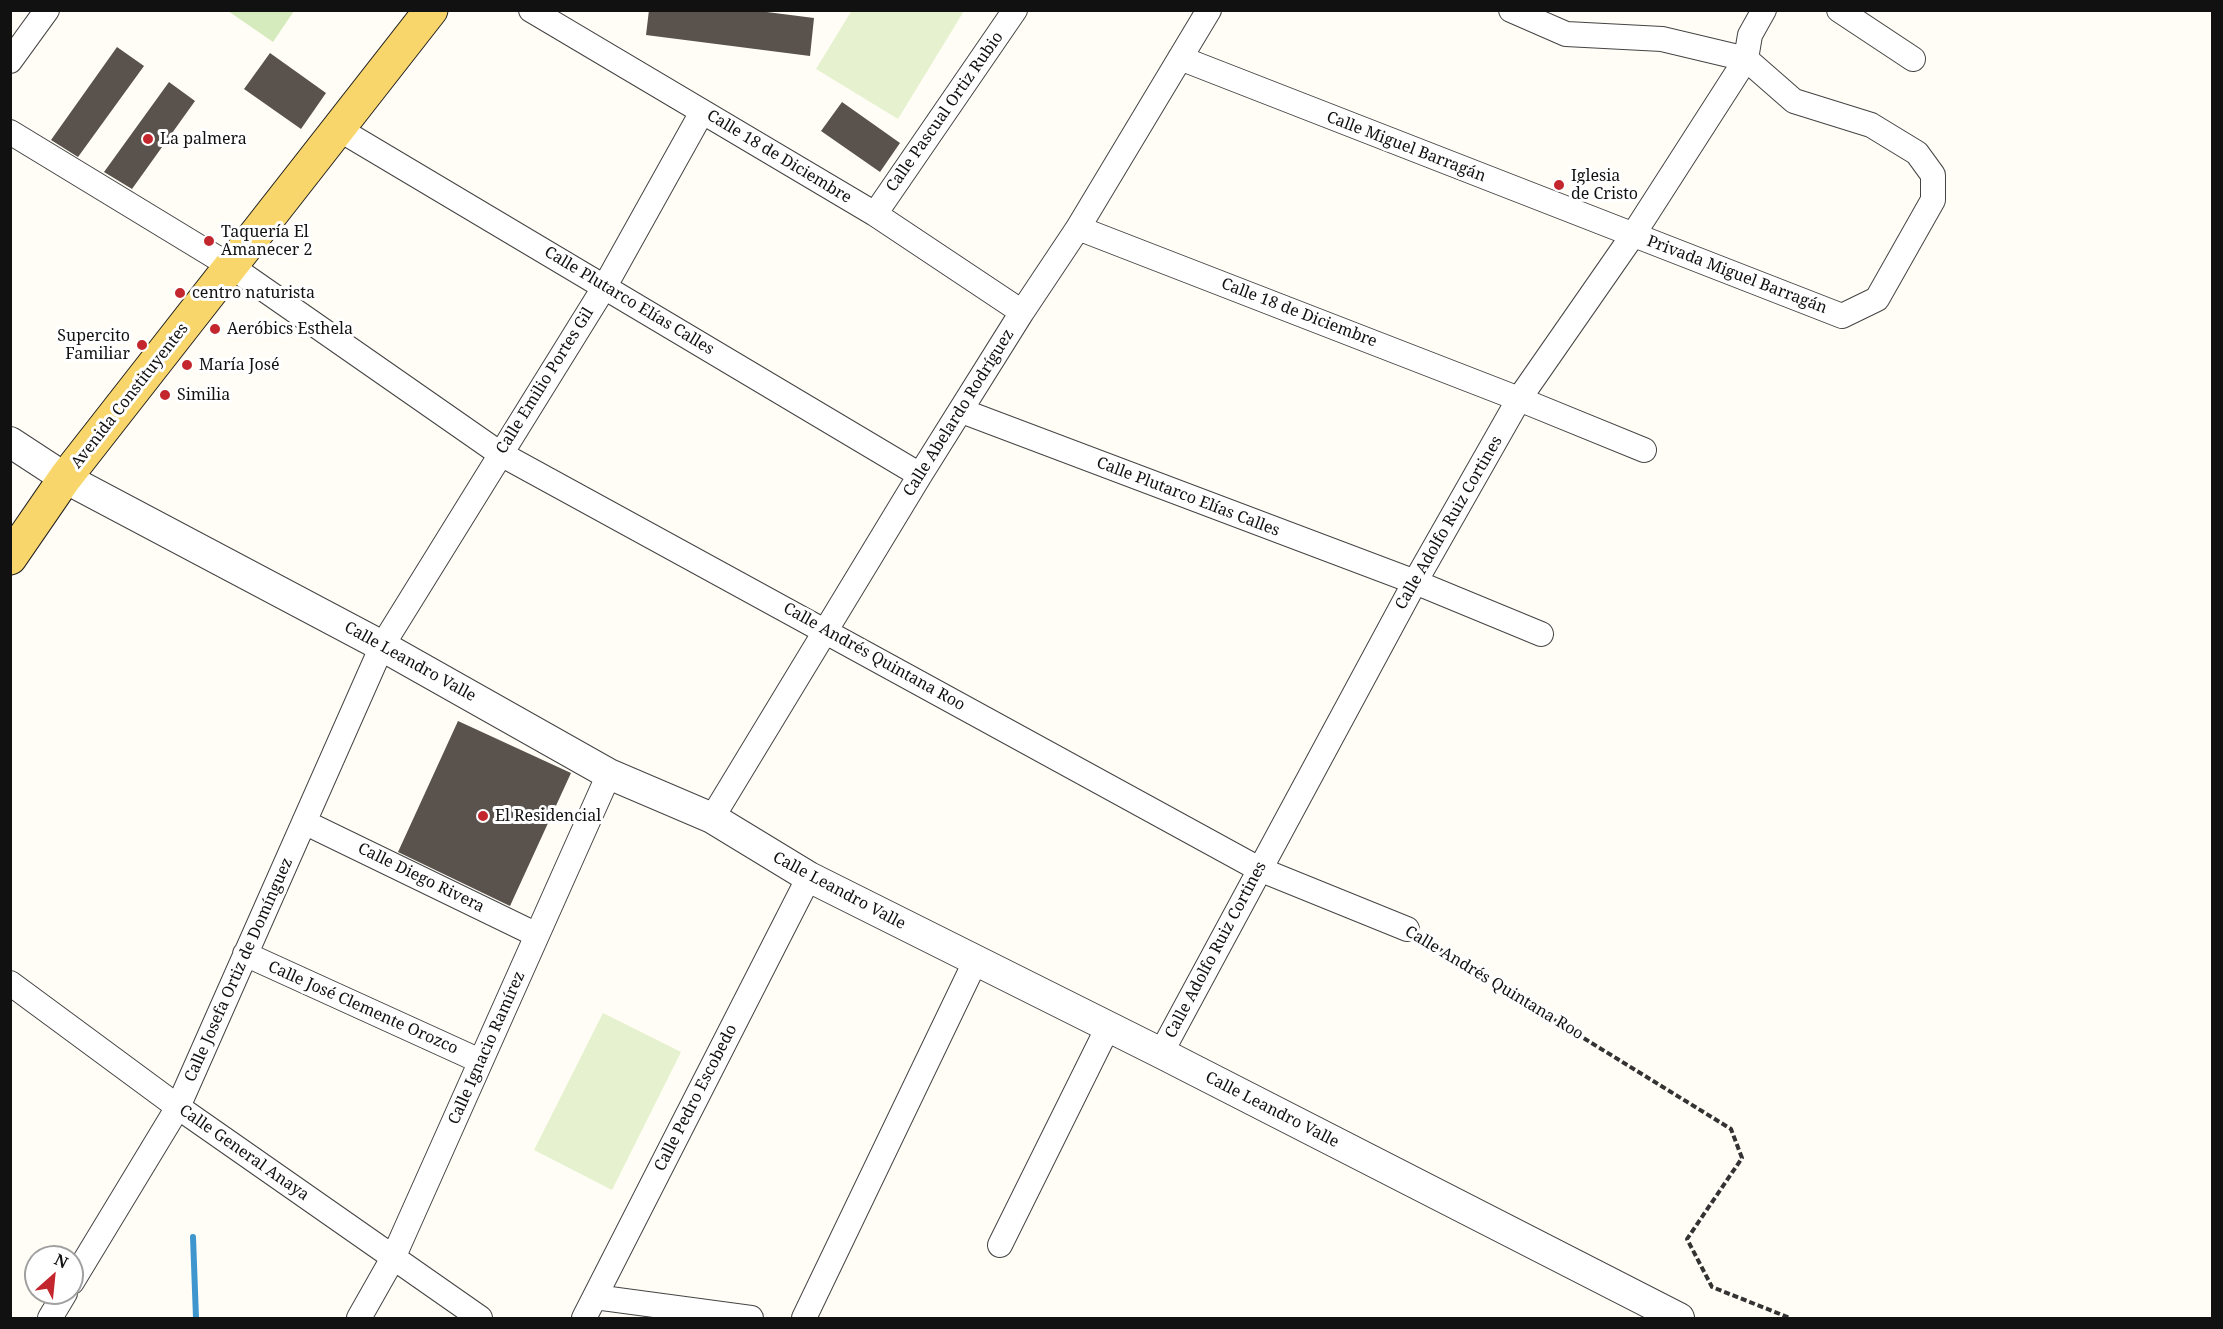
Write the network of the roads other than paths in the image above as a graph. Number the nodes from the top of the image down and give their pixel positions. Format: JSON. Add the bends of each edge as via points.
{"nodes":[{"id":1,"x":47,"y":10,"type":"edge"},
{"id":2,"x":431,"y":10,"type":"edge"},
{"id":3,"x":531,"y":10,"type":"edge"},
{"id":4,"x":1015,"y":10,"type":"edge"},
{"id":5,"x":1209,"y":10,"type":"edge"},
{"id":6,"x":1511,"y":10,"type":"edge"},
{"id":7,"x":1764,"y":10,"type":"edge"},
{"id":8,"x":1839,"y":10,"type":"edge"},
{"id":9,"x":1180,"y":58,"type":"junction"},
{"id":10,"x":1746,"y":59,"type":"junction"},
{"id":11,"x":1913,"y":59,"type":"dead end"},
{"id":12,"x":10,"y":61,"type":"edge"},
{"id":13,"x":702,"y":112,"type":"junction"},
{"id":14,"x":337,"y":128,"type":"junction"},
{"id":15,"x":10,"y":132,"type":"edge"},
{"id":16,"x":875,"y":214,"type":"junction"},
{"id":17,"x":1078,"y":228,"type":"junction"},
{"id":18,"x":1633,"y":235,"type":"junction"},
{"id":19,"x":232,"y":267,"type":"junction"},
{"id":20,"x":605,"y":286,"type":"junction"},
{"id":21,"x":1022,"y":312,"type":"junction"},
{"id":22,"x":1519,"y":399,"type":"junction"},
{"id":23,"x":962,"y":411,"type":"junction"},
{"id":24,"x":10,"y":442,"type":"edge"},
{"id":25,"x":1644,"y":450,"type":"dead end"},
{"id":26,"x":499,"y":453,"type":"junction"},
{"id":27,"x":920,"y":475,"type":"junction"},
{"id":28,"x":65,"y":478,"type":"junction"},
{"id":29,"x":10,"y":558,"type":"edge"},
{"id":30,"x":1415,"y":582,"type":"junction"},
{"id":31,"x":826,"y":631,"type":"junction"},
{"id":32,"x":1541,"y":634,"type":"dead end"},
{"id":33,"x":382,"y":646,"type":"junction"},
{"id":34,"x":609,"y":774,"type":"junction"},
{"id":35,"x":712,"y":818,"type":"junction"},
{"id":36,"x":304,"y":822,"type":"junction"},
{"id":37,"x":1259,"y":869,"type":"junction"},
{"id":38,"x":809,"y":878,"type":"junction"},
{"id":39,"x":1407,"y":929,"type":"road end"},
{"id":40,"x":537,"y":935,"type":"junction"},
{"id":41,"x":245,"y":954,"type":"junction"},
{"id":42,"x":975,"y":962,"type":"junction"},
{"id":43,"x":10,"y":983,"type":"edge"},
{"id":44,"x":1108,"y":1027,"type":"junction"},
{"id":45,"x":1161,"y":1053,"type":"junction"},
{"id":46,"x":480,"y":1061,"type":"junction"},
{"id":47,"x":178,"y":1107,"type":"junction"},
{"id":48,"x":1000,"y":1245,"type":"dead end"},
{"id":49,"x":393,"y":1258,"type":"junction"},
{"id":50,"x":84,"y":1262,"type":"edge"},
{"id":51,"x":595,"y":1297,"type":"junction"},
{"id":52,"x":58,"y":1305,"type":"edge"},
{"id":53,"x":50,"y":1318,"type":"edge"},
{"id":54,"x":359,"y":1318,"type":"edge"},
{"id":55,"x":480,"y":1318,"type":"edge"},
{"id":56,"x":584,"y":1318,"type":"edge"},
{"id":57,"x":751,"y":1318,"type":"edge"},
{"id":58,"x":804,"y":1318,"type":"edge"},
{"id":59,"x":1679,"y":1318,"type":"edge"}],
"edges":[{"from":1,"to":12,"type":"street"},
{"from":2,"to":14,"type":"main road","name":"Avenida Constituyentes"},
{"from":3,"to":13,"type":"street","name":"Calle 18 de Diciembre"},
{"from":4,"to":16,"type":"street","name":"Calle Pascual Ortiz Rubio"},
{"from":5,"to":9,"type":"street","name":"Calle Abelardo Rodríguez"},
{"from":6,"to":10,"type":"street","via":[[1566,34],[1662,39]]},
{"from":7,"to":10,"type":"street","name":"Calle Adolfo Ruiz Cortines","via":[[1750,35]]},
{"from":8,"to":11,"type":"street"},
{"from":9,"to":17,"type":"street","name":"Calle Abelardo Rodríguez"},
{"from":9,"to":18,"type":"street","name":"Calle Miguel Barragán"},
{"from":10,"to":18,"type":"street","name":"Calle Adolfo Ruiz Cortines"},
{"from":10,"to":18,"type":"street","name":"Privada Miguel Barragán","via":[[1794,101],[1871,125],[1917,153],[1933,175],[1934,200],[1877,299],[1842,316]]},
{"from":13,"to":16,"type":"street","name":"Calle 18 de Diciembre"},
{"from":13,"to":20,"type":"street","name":"Calle Emilio Portes Gil"},
{"from":14,"to":19,"type":"main road","name":"Avenida Constituyentes"},
{"from":14,"to":20,"type":"street","name":"Calle Plutarco Elías Calles"},
{"from":15,"to":19,"type":"street","name":"Calle Andrés Quintana Roo"},
{"from":16,"to":21,"type":"street","name":"Calle 18 de Diciembre"},
{"from":17,"to":21,"type":"street","name":"Calle Abelardo Rodríguez"},
{"from":17,"to":22,"type":"street","name":"Calle 18 de Diciembre"},
{"from":18,"to":22,"type":"street","name":"Calle Adolfo Ruiz Cortines"},
{"from":19,"to":26,"type":"street","name":"Calle Andrés Quintana Roo"},
{"from":19,"to":28,"type":"main road","name":"Avenida Constituyentes"},
{"from":20,"to":26,"type":"street","name":"Calle Emilio Portes Gil"},
{"from":20,"to":27,"type":"street","name":"Calle Plutarco Elías Calles"},
{"from":21,"to":23,"type":"street","name":"Calle Abelardo Rodríguez"},
{"from":22,"to":25,"type":"street","name":"Calle 18 de Diciembre"},
{"from":22,"to":30,"type":"street","name":"Calle Adolfo Ruiz Cortines"},
{"from":23,"to":27,"type":"street","name":"Calle Abelardo Rodríguez"},
{"from":23,"to":30,"type":"street","name":"Calle Plutarco Elías Calles"},
{"from":24,"to":28,"type":"street","name":"Calle Leandro Valle"},
{"from":26,"to":31,"type":"street","name":"Calle Andrés Quintana Roo"},
{"from":26,"to":33,"type":"street","name":"Calle Emilio Portes Gil"},
{"from":27,"to":31,"type":"street","name":"Calle Abelardo Rodríguez"},
{"from":28,"to":29,"type":"main road","name":"Avenida Constituyentes"},
{"from":28,"to":33,"type":"street","name":"Calle Leandro Valle"},
{"from":30,"to":32,"type":"street","name":"Calle Plutarco Elías Calles"},
{"from":30,"to":37,"type":"street","name":"Calle Adolfo Ruiz Cortines"},
{"from":31,"to":35,"type":"street","name":"Calle Abelardo Rodríguez"},
{"from":31,"to":37,"type":"street","name":"Calle Andrés Quintana Roo"},
{"from":33,"to":34,"type":"street","name":"Calle Leandro Valle"},
{"from":33,"to":36,"type":"street","name":"Calle Josefa Ortiz de Domínguez"},
{"from":34,"to":35,"type":"street","name":"Calle Leandro Valle"},
{"from":34,"to":40,"type":"street","name":"Calle Ignacio Ramírez"},
{"from":35,"to":38,"type":"street","name":"Calle Leandro Valle"},
{"from":36,"to":40,"type":"street","name":"Calle Diego Rivera"},
{"from":36,"to":41,"type":"street","name":"Calle Josefa Ortiz de Domínguez"},
{"from":37,"to":39,"type":"street","name":"Calle Andrés Quintana Roo"},
{"from":37,"to":45,"type":"street","name":"Calle Adolfo Ruiz Cortines"},
{"from":38,"to":42,"type":"street","name":"Calle Leandro Valle"},
{"from":38,"to":51,"type":"street","name":"Calle Pedro Escobedo"},
{"from":40,"to":46,"type":"street","name":"Calle Ignacio Ramírez"},
{"from":41,"to":46,"type":"street","name":"Calle José Clemente Orozco"},
{"from":41,"to":47,"type":"street","name":"Calle Josefa Ortiz de Domínguez"},
{"from":42,"to":44,"type":"street","name":"Calle Leandro Valle"},
{"from":42,"to":58,"type":"street"},
{"from":43,"to":47,"type":"street","name":"Calle General Anaya"},
{"from":44,"to":45,"type":"street","name":"Calle Leandro Valle"},
{"from":44,"to":48,"type":"street"},
{"from":45,"to":59,"type":"street","name":"Calle Leandro Valle"},
{"from":46,"to":49,"type":"street","name":"Calle Ignacio Ramírez"},
{"from":47,"to":49,"type":"street","name":"Calle General Anaya"},
{"from":47,"to":50,"type":"street","name":"Calle Josefa Ortiz de Domínguez"},
{"from":49,"to":54,"type":"street","name":"Calle Ignacio Ramírez"},
{"from":49,"to":55,"type":"street","name":"Calle General Anaya"},
{"from":51,"to":56,"type":"street","name":"Calle Pedro Escobedo"},
{"from":51,"to":57,"type":"street"},
{"from":52,"to":53,"type":"street"}]}
